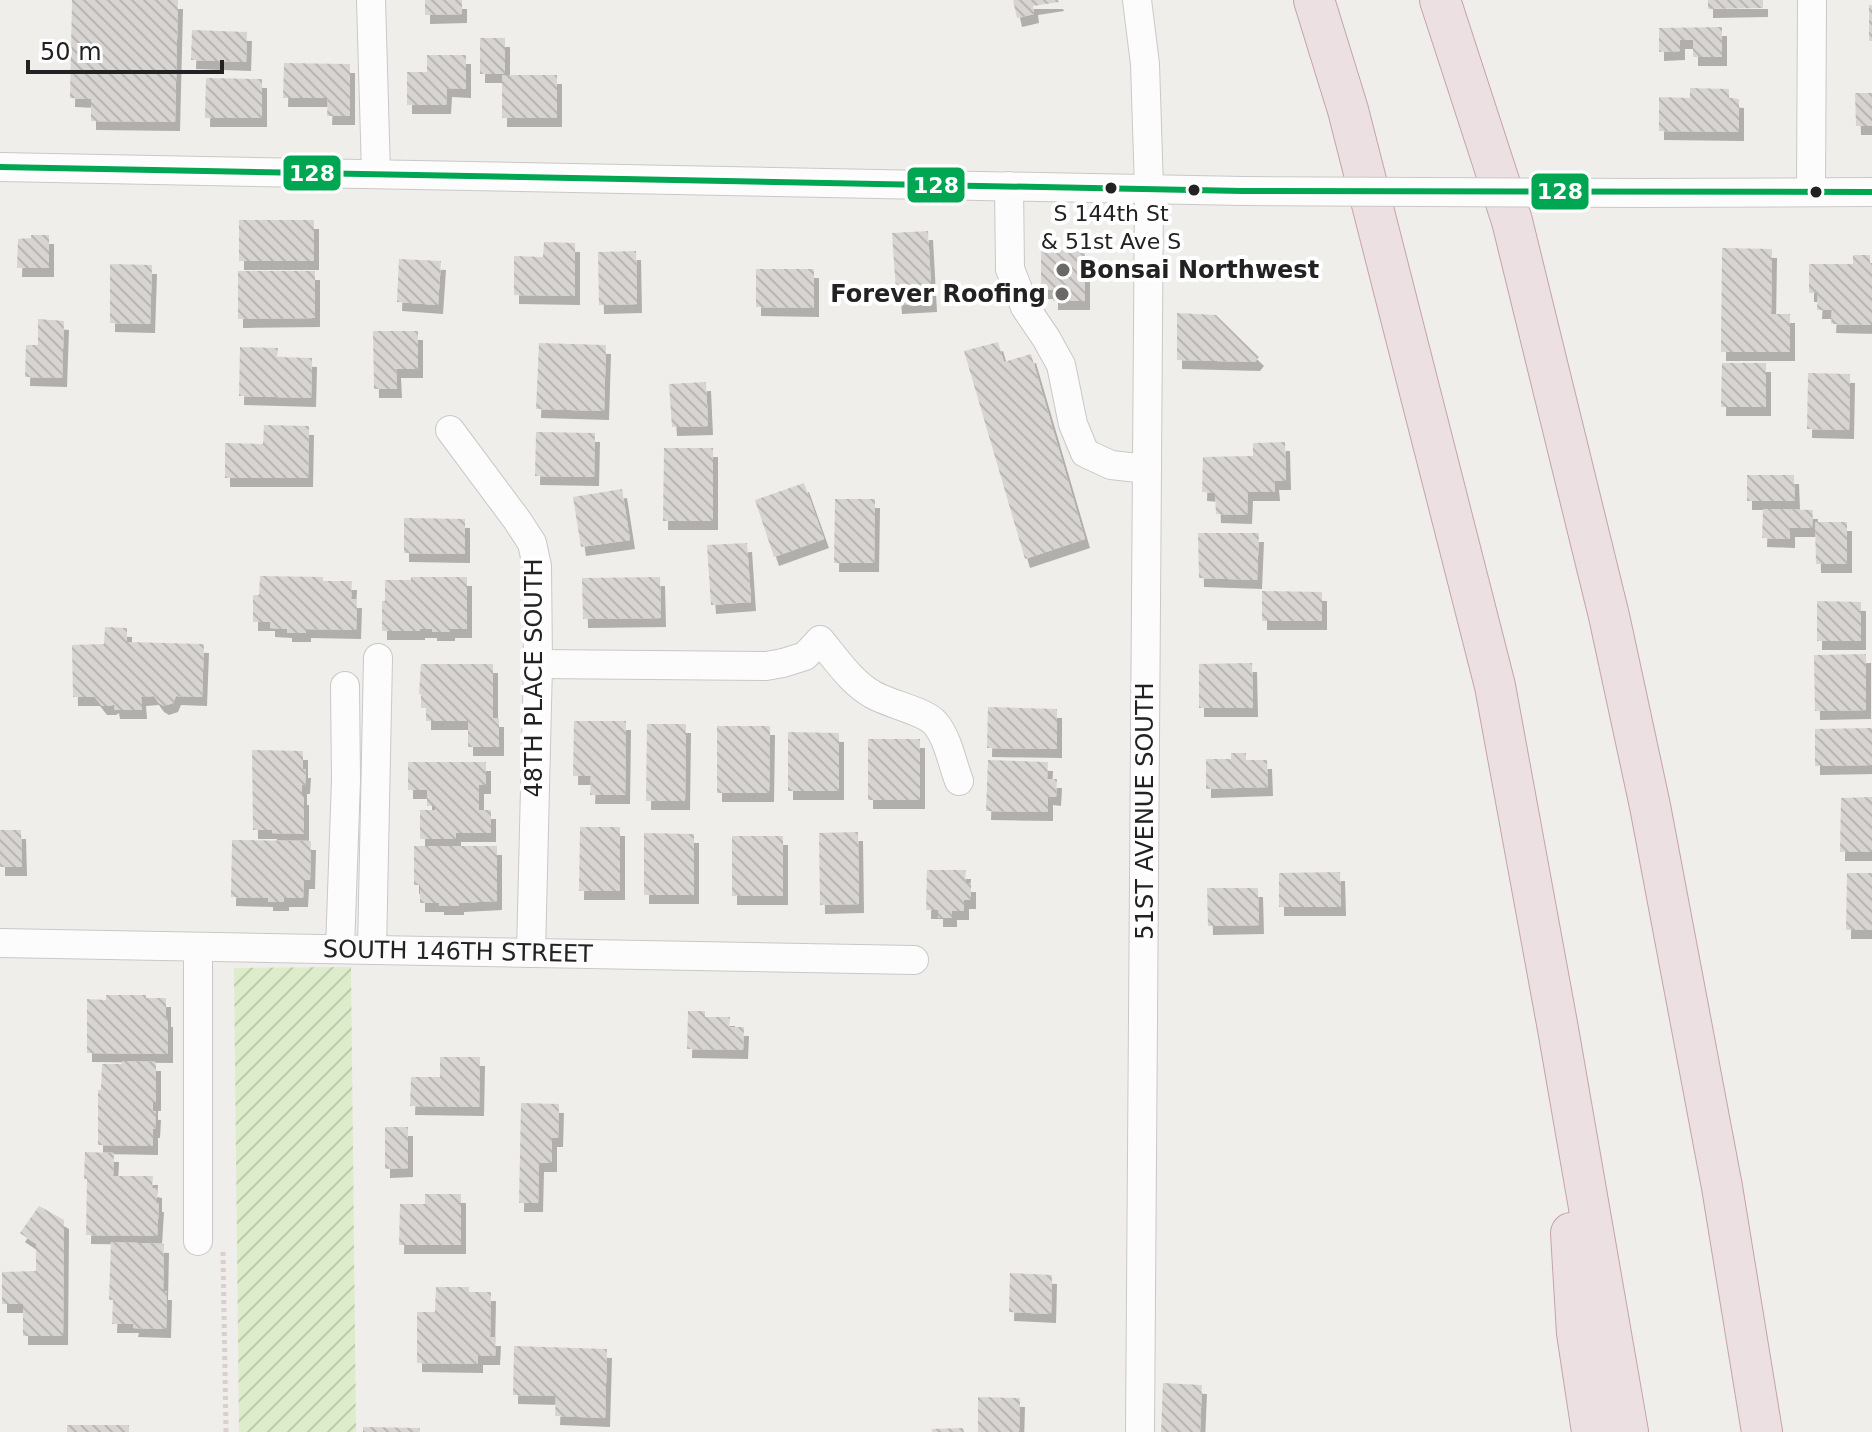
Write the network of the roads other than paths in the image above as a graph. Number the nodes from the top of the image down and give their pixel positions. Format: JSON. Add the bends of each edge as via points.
{"nodes":[{"id":1,"x":371,"y":0,"type":"edge"},
{"id":2,"x":1137,"y":0,"type":"edge"},
{"id":3,"x":1314,"y":0,"type":"edge"},
{"id":4,"x":1330,"y":0,"type":"edge"},
{"id":5,"x":1440,"y":0,"type":"edge"},
{"id":6,"x":1812,"y":0,"type":"edge"},
{"id":7,"x":1348,"y":110,"type":"junction"},
{"id":8,"x":0,"y":167,"type":"edge"},
{"id":9,"x":376,"y":173,"type":"junction"},
{"id":10,"x":1009,"y":186,"type":"junction"},
{"id":11,"x":1149,"y":189,"type":"junction"},
{"id":12,"x":1811,"y":191,"type":"junction"},
{"id":13,"x":1872,"y":192,"type":"edge"},
{"id":14,"x":450,"y":430,"type":"dead end"},
{"id":15,"x":1147,"y":469,"type":"junction"},
{"id":16,"x":378,"y":658,"type":"dead end"},
{"id":17,"x":538,"y":664,"type":"junction"},
{"id":18,"x":345,"y":686,"type":"dead end"},
{"id":19,"x":959,"y":781,"type":"dead end"},
{"id":20,"x":0,"y":943,"type":"edge"},
{"id":21,"x":198,"y":947,"type":"junction"},
{"id":22,"x":340,"y":949,"type":"junction"},
{"id":23,"x":372,"y":950,"type":"junction"},
{"id":24,"x":531,"y":953,"type":"junction"},
{"id":25,"x":914,"y":960,"type":"dead end"},
{"id":26,"x":1558,"y":1029,"type":"junction"},
{"id":27,"x":1722,"y":1187,"type":"junction"},
{"id":28,"x":198,"y":1241,"type":"dead end"},
{"id":29,"x":1140,"y":1432,"type":"edge"},
{"id":30,"x":1592,"y":1432,"type":"edge"},
{"id":31,"x":1628,"y":1432,"type":"edge"},
{"id":32,"x":1762,"y":1432,"type":"edge"},
{"id":33,"x":1784,"y":1432,"type":"edge"}],
"edges":[{"from":1,"to":9,"type":"street"},
{"from":2,"to":11,"type":"street","name":"51ST AVENUE SOUTH"},
{"from":3,"to":7,"type":"highway"},
{"from":4,"to":7,"type":"highway"},
{"from":5,"to":27,"type":"highway","via":[[1512,221],[1609,616]]},
{"from":6,"to":12,"type":"street"},
{"from":7,"to":26,"type":"highway","via":[[1495,686]]},
{"from":8,"to":9,"type":"street"},
{"from":9,"to":10,"type":"street"},
{"from":10,"to":11,"type":"street"},
{"from":10,"to":15,"type":"street","via":[[1010,269],[1025,307],[1061,365],[1085,453],[1111,465]]},
{"from":11,"to":12,"type":"street","bridge":true},
{"from":11,"to":15,"type":"street","name":"51ST AVENUE SOUTH"},
{"from":12,"to":13,"type":"street"},
{"from":14,"to":17,"type":"street","name":"48TH PLACE SOUTH","via":[[532,543]]},
{"from":15,"to":29,"type":"street","name":"51ST AVENUE SOUTH"},
{"from":16,"to":23,"type":"street"},
{"from":17,"to":19,"type":"street","via":[[766,666],[805,656],[820,640],[868,692],[935,723]]},
{"from":17,"to":24,"type":"street","name":"48TH PLACE SOUTH"},
{"from":18,"to":22,"type":"street"},
{"from":20,"to":21,"type":"street","name":"SOUTH 146TH STREET"},
{"from":21,"to":22,"type":"street","name":"SOUTH 146TH STREET"},
{"from":21,"to":28,"type":"street"},
{"from":22,"to":23,"type":"street","name":"SOUTH 146TH STREET"},
{"from":23,"to":24,"type":"street","name":"SOUTH 146TH STREET"},
{"from":24,"to":25,"type":"street","name":"SOUTH 146TH STREET"},
{"from":26,"to":30,"type":"highway","via":[[1577,1333]]},
{"from":26,"to":31,"type":"highway"},
{"from":27,"to":32,"type":"highway"},
{"from":27,"to":33,"type":"highway"}]}
